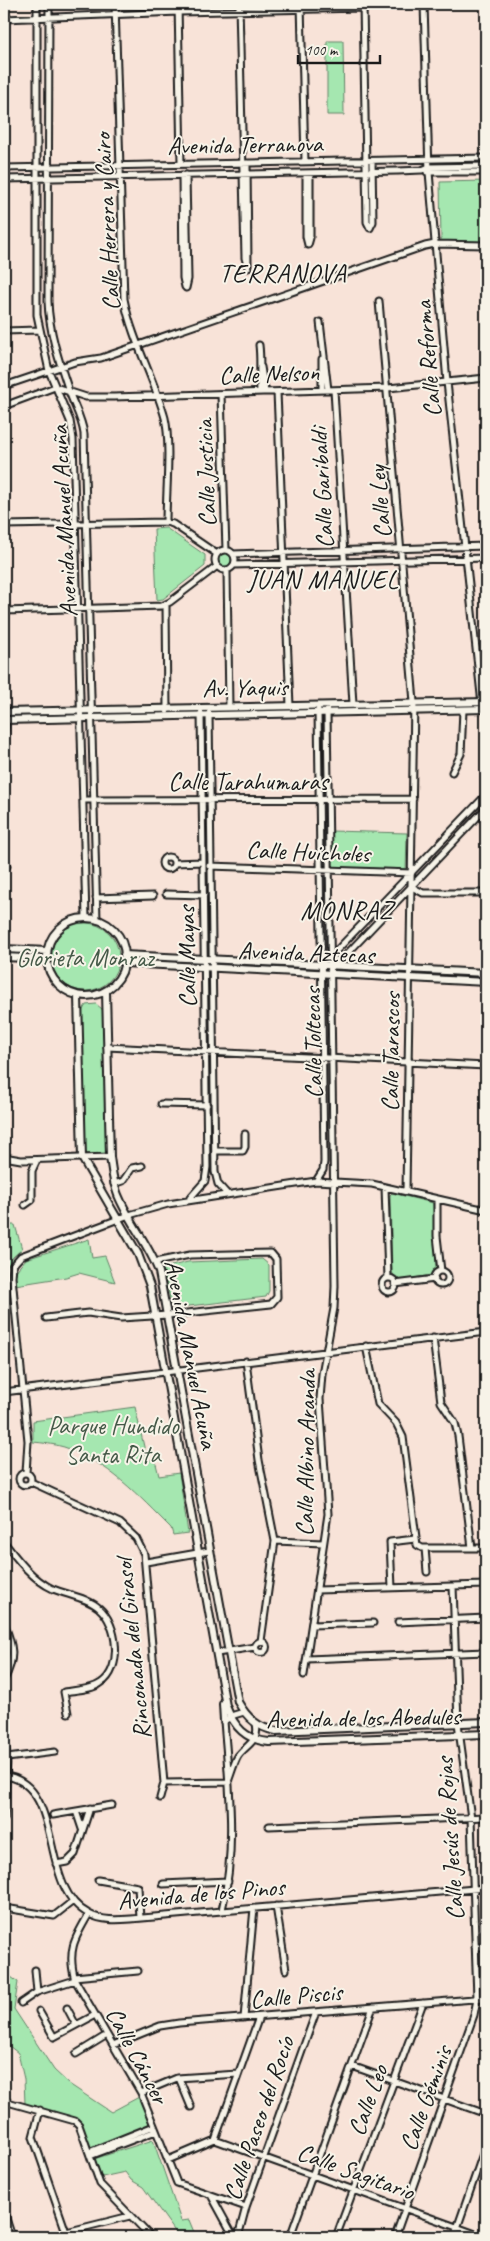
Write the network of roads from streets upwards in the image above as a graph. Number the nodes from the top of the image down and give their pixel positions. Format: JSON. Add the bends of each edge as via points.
{"nodes":[{"id":1,"x":38,"y":4,"type":"edge"},
{"id":2,"x":49,"y":4,"type":"edge"},
{"id":3,"x":115,"y":4,"type":"edge"},
{"id":4,"x":178,"y":4,"type":"edge"},
{"id":5,"x":239,"y":4,"type":"edge"},
{"id":6,"x":395,"y":4,"type":"edge"},
{"id":7,"x":424,"y":4,"type":"edge"},
{"id":8,"x":363,"y":6,"type":"edge"},
{"id":9,"x":301,"y":7,"type":"edge"},
{"id":10,"x":240,"y":11,"type":"junction"},
{"id":11,"x":179,"y":12,"type":"junction"},
{"id":12,"x":115,"y":15,"type":"junction"},
{"id":13,"x":37,"y":18,"type":"junction"},
{"id":14,"x":49,"y":18,"type":"junction"},
{"id":15,"x":4,"y":19,"type":"edge"},
{"id":16,"x":486,"y":158,"type":"edge"},
{"id":17,"x":428,"y":160,"type":"junction"},
{"id":18,"x":369,"y":161,"type":"junction"},
{"id":19,"x":306,"y":162,"type":"junction"},
{"id":20,"x":245,"y":163,"type":"junction"},
{"id":21,"x":181,"y":164,"type":"junction"},
{"id":22,"x":120,"y":165,"type":"junction"},
{"id":23,"x":486,"y":166,"type":"edge"},
{"id":24,"x":37,"y":167,"type":"junction"},
{"id":25,"x":48,"y":167,"type":"junction"},
{"id":26,"x":4,"y":168,"type":"edge"},
{"id":27,"x":429,"y":170,"type":"junction"},
{"id":28,"x":370,"y":172,"type":"junction"},
{"id":29,"x":486,"y":172,"type":"edge"},
{"id":30,"x":308,"y":173,"type":"junction"},
{"id":31,"x":245,"y":174,"type":"junction"},
{"id":32,"x":184,"y":175,"type":"junction"},
{"id":33,"x":120,"y":176,"type":"junction"},
{"id":34,"x":37,"y":178,"type":"junction"},
{"id":35,"x":48,"y":178,"type":"junction"},
{"id":36,"x":4,"y":179,"type":"edge"},
{"id":37,"x":308,"y":190,"type":"junction"},
{"id":38,"x":370,"y":201,"type":"dead end"},
{"id":39,"x":185,"y":215,"type":"junction"},
{"id":40,"x":435,"y":244,"type":"junction"},
{"id":41,"x":486,"y":244,"type":"edge"},
{"id":42,"x":379,"y":301,"type":"dead end"},
{"id":43,"x":320,"y":322,"type":"dead end"},
{"id":44,"x":4,"y":330,"type":"edge"},
{"id":45,"x":39,"y":330,"type":"junction"},
{"id":46,"x":138,"y":344,"type":"junction"},
{"id":47,"x":259,"y":345,"type":"dead end"},
{"id":48,"x":61,"y":367,"type":"junction"},
{"id":49,"x":49,"y":371,"type":"junction"},
{"id":50,"x":486,"y":378,"type":"edge"},
{"id":51,"x":447,"y":382,"type":"junction"},
{"id":52,"x":4,"y":386,"type":"edge"},
{"id":53,"x":55,"y":388,"type":"junction"},
{"id":54,"x":388,"y":388,"type":"junction"},
{"id":55,"x":328,"y":390,"type":"junction"},
{"id":56,"x":263,"y":392,"type":"junction"},
{"id":57,"x":277,"y":392,"type":"junction"},
{"id":58,"x":69,"y":393,"type":"junction"},
{"id":59,"x":222,"y":394,"type":"junction"},
{"id":60,"x":157,"y":396,"type":"junction"},
{"id":61,"x":4,"y":406,"type":"edge"},
{"id":62,"x":166,"y":522,"type":"junction"},
{"id":63,"x":75,"y":524,"type":"junction"},
{"id":64,"x":85,"y":524,"type":"junction"},
{"id":65,"x":4,"y":525,"type":"edge"},
{"id":66,"x":465,"y":546,"type":"junction"},
{"id":67,"x":486,"y":546,"type":"edge"},
{"id":68,"x":401,"y":548,"type":"junction"},
{"id":69,"x":226,"y":550,"type":"junction"},
{"id":70,"x":344,"y":550,"type":"junction"},
{"id":71,"x":284,"y":553,"type":"junction"},
{"id":72,"x":216,"y":554,"type":"junction"},
{"id":73,"x":233,"y":554,"type":"junction"},
{"id":74,"x":466,"y":558,"type":"junction"},
{"id":75,"x":486,"y":558,"type":"edge"},
{"id":76,"x":402,"y":560,"type":"junction"},
{"id":77,"x":344,"y":562,"type":"junction"},
{"id":78,"x":284,"y":564,"type":"junction"},
{"id":79,"x":234,"y":565,"type":"junction"},
{"id":80,"x":216,"y":567,"type":"junction"},
{"id":81,"x":227,"y":570,"type":"junction"},
{"id":82,"x":166,"y":605,"type":"junction"},
{"id":83,"x":88,"y":609,"type":"junction"},
{"id":84,"x":78,"y":610,"type":"junction"},
{"id":85,"x":4,"y":611,"type":"edge"},
{"id":86,"x":414,"y":702,"type":"junction"},
{"id":87,"x":484,"y":702,"type":"edge"},
{"id":88,"x":353,"y":704,"type":"junction"},
{"id":89,"x":318,"y":705,"type":"junction"},
{"id":90,"x":327,"y":705,"type":"junction"},
{"id":91,"x":290,"y":706,"type":"junction"},
{"id":92,"x":209,"y":707,"type":"junction"},
{"id":93,"x":229,"y":707,"type":"junction"},
{"id":94,"x":167,"y":708,"type":"junction"},
{"id":95,"x":201,"y":708,"type":"junction"},
{"id":96,"x":484,"y":709,"type":"edge"},
{"id":97,"x":82,"y":710,"type":"junction"},
{"id":98,"x":92,"y":710,"type":"junction"},
{"id":99,"x":463,"y":710,"type":"junction"},
{"id":100,"x":414,"y":711,"type":"junction"},
{"id":101,"x":4,"y":712,"type":"edge"},
{"id":102,"x":318,"y":713,"type":"junction"},
{"id":103,"x":327,"y":713,"type":"junction"},
{"id":104,"x":167,"y":716,"type":"junction"},
{"id":105,"x":201,"y":716,"type":"junction"},
{"id":106,"x":209,"y":716,"type":"junction"},
{"id":107,"x":82,"y":718,"type":"junction"},
{"id":108,"x":92,"y":718,"type":"junction"},
{"id":109,"x":5,"y":720,"type":"edge"},
{"id":110,"x":4,"y":744,"type":"edge"},
{"id":111,"x":452,"y":772,"type":"dead end"},
{"id":112,"x":486,"y":796,"type":"edge"},
{"id":113,"x":210,"y":799,"type":"junction"},
{"id":114,"x":320,"y":799,"type":"junction"},
{"id":115,"x":328,"y":799,"type":"junction"},
{"id":116,"x":413,"y":799,"type":"junction"},
{"id":117,"x":84,"y":800,"type":"junction"},
{"id":118,"x":94,"y":800,"type":"junction"},
{"id":119,"x":202,"y":800,"type":"junction"},
{"id":120,"x":486,"y":808,"type":"edge"},
{"id":121,"x":174,"y":863,"type":"dead end"},
{"id":122,"x":203,"y":864,"type":"junction"},
{"id":123,"x":211,"y":866,"type":"junction"},
{"id":124,"x":320,"y":871,"type":"junction"},
{"id":125,"x":329,"y":871,"type":"junction"},
{"id":126,"x":412,"y":873,"type":"junction"},
{"id":127,"x":412,"y":887,"type":"junction"},
{"id":128,"x":486,"y":893,"type":"edge"},
{"id":129,"x":166,"y":894,"type":"dead end"},
{"id":130,"x":204,"y":895,"type":"junction"},
{"id":131,"x":153,"y":896,"type":"dead end"},
{"id":132,"x":96,"y":898,"type":"junction"},
{"id":133,"x":86,"y":918,"type":"junction"},
{"id":134,"x":97,"y":920,"type":"junction"},
{"id":135,"x":4,"y":949,"type":"edge"},
{"id":136,"x":47,"y":951,"type":"junction"},
{"id":137,"x":124,"y":955,"type":"junction"},
{"id":138,"x":4,"y":957,"type":"edge"},
{"id":139,"x":47,"y":959,"type":"junction"},
{"id":140,"x":204,"y":959,"type":"junction"},
{"id":141,"x":212,"y":959,"type":"junction"},
{"id":142,"x":124,"y":963,"type":"junction"},
{"id":143,"x":322,"y":964,"type":"junction"},
{"id":144,"x":330,"y":964,"type":"junction"},
{"id":145,"x":205,"y":968,"type":"junction"},
{"id":146,"x":213,"y":968,"type":"junction"},
{"id":147,"x":410,"y":968,"type":"junction"},
{"id":148,"x":486,"y":973,"type":"edge"},
{"id":149,"x":322,"y":974,"type":"junction"},
{"id":150,"x":330,"y":974,"type":"junction"},
{"id":151,"x":410,"y":976,"type":"junction"},
{"id":152,"x":486,"y":982,"type":"edge"},
{"id":153,"x":106,"y":990,"type":"junction"},
{"id":154,"x":78,"y":996,"type":"junction"},
{"id":155,"x":107,"y":1047,"type":"junction"},
{"id":156,"x":206,"y":1052,"type":"junction"},
{"id":157,"x":215,"y":1052,"type":"junction"},
{"id":158,"x":323,"y":1057,"type":"junction"},
{"id":159,"x":332,"y":1057,"type":"junction"},
{"id":160,"x":409,"y":1062,"type":"junction"},
{"id":161,"x":486,"y":1066,"type":"edge"},
{"id":162,"x":161,"y":1104,"type":"dead end"},
{"id":163,"x":207,"y":1104,"type":"junction"},
{"id":164,"x":245,"y":1134,"type":"dead end"},
{"id":165,"x":215,"y":1151,"type":"junction"},
{"id":166,"x":4,"y":1156,"type":"edge"},
{"id":167,"x":110,"y":1157,"type":"junction"},
{"id":168,"x":82,"y":1158,"type":"junction"},
{"id":169,"x":38,"y":1160,"type":"junction"},
{"id":170,"x":142,"y":1166,"type":"dead end"},
{"id":171,"x":316,"y":1181,"type":"junction"},
{"id":172,"x":333,"y":1181,"type":"junction"},
{"id":173,"x":114,"y":1184,"type":"junction"},
{"id":174,"x":385,"y":1187,"type":"junction"},
{"id":175,"x":406,"y":1192,"type":"junction"},
{"id":176,"x":227,"y":1194,"type":"junction"},
{"id":177,"x":189,"y":1199,"type":"junction"},
{"id":178,"x":437,"y":1199,"type":"junction"},
{"id":179,"x":24,"y":1205,"type":"dead end"},
{"id":180,"x":486,"y":1210,"type":"edge"},
{"id":181,"x":129,"y":1216,"type":"junction"},
{"id":182,"x":118,"y":1220,"type":"junction"},
{"id":183,"x":155,"y":1262,"type":"junction"},
{"id":184,"x":440,"y":1271,"type":"junction"},
{"id":185,"x":388,"y":1278,"type":"junction"},
{"id":186,"x":435,"y":1279,"type":"junction"},
{"id":187,"x":396,"y":1284,"type":"junction"},
{"id":188,"x":156,"y":1315,"type":"junction"},
{"id":189,"x":168,"y":1315,"type":"junction"},
{"id":190,"x":46,"y":1318,"type":"dead end"},
{"id":191,"x":486,"y":1332,"type":"edge"},
{"id":192,"x":433,"y":1338,"type":"junction"},
{"id":193,"x":366,"y":1346,"type":"junction"},
{"id":194,"x":326,"y":1350,"type":"junction"},
{"id":195,"x":246,"y":1361,"type":"junction"},
{"id":196,"x":176,"y":1370,"type":"junction"},
{"id":197,"x":166,"y":1371,"type":"junction"},
{"id":198,"x":23,"y":1389,"type":"junction"},
{"id":199,"x":4,"y":1392,"type":"edge"},
{"id":200,"x":26,"y":1473,"type":"junction"},
{"id":201,"x":31,"y":1482,"type":"junction"},
{"id":202,"x":416,"y":1539,"type":"junction"},
{"id":203,"x":4,"y":1542,"type":"edge"},
{"id":204,"x":274,"y":1542,"type":"junction"},
{"id":205,"x":323,"y":1543,"type":"junction"},
{"id":206,"x":422,"y":1548,"type":"junction"},
{"id":207,"x":472,"y":1548,"type":"junction"},
{"id":208,"x":486,"y":1548,"type":"edge"},
{"id":209,"x":209,"y":1551,"type":"junction"},
{"id":210,"x":200,"y":1553,"type":"junction"},
{"id":211,"x":146,"y":1562,"type":"junction"},
{"id":212,"x":427,"y":1572,"type":"dead end"},
{"id":213,"x":486,"y":1585,"type":"edge"},
{"id":214,"x":453,"y":1586,"type":"junction"},
{"id":215,"x":392,"y":1588,"type":"junction"},
{"id":216,"x":317,"y":1590,"type":"junction"},
{"id":217,"x":486,"y":1618,"type":"edge"},
{"id":218,"x":454,"y":1620,"type":"junction"},
{"id":219,"x":398,"y":1622,"type":"dead end"},
{"id":220,"x":4,"y":1623,"type":"edge"},
{"id":221,"x":373,"y":1623,"type":"dead end"},
{"id":222,"x":312,"y":1625,"type":"junction"},
{"id":223,"x":261,"y":1641,"type":"junction"},
{"id":224,"x":255,"y":1647,"type":"junction"},
{"id":225,"x":228,"y":1652,"type":"junction"},
{"id":226,"x":486,"y":1652,"type":"edge"},
{"id":227,"x":218,"y":1654,"type":"junction"},
{"id":228,"x":456,"y":1654,"type":"junction"},
{"id":229,"x":307,"y":1659,"type":"junction"},
{"id":230,"x":304,"y":1675,"type":"dead end"},
{"id":231,"x":222,"y":1678,"type":"junction"},
{"id":232,"x":4,"y":1680,"type":"edge"},
{"id":233,"x":244,"y":1712,"type":"junction"},
{"id":234,"x":68,"y":1714,"type":"dead end"},
{"id":235,"x":230,"y":1717,"type":"junction"},
{"id":236,"x":224,"y":1722,"type":"junction"},
{"id":237,"x":486,"y":1722,"type":"edge"},
{"id":238,"x":458,"y":1723,"type":"junction"},
{"id":239,"x":256,"y":1724,"type":"junction"},
{"id":240,"x":486,"y":1734,"type":"edge"},
{"id":241,"x":459,"y":1735,"type":"junction"},
{"id":242,"x":4,"y":1738,"type":"edge"},
{"id":243,"x":255,"y":1739,"type":"junction"},
{"id":244,"x":55,"y":1752,"type":"dead end"},
{"id":245,"x":8,"y":1758,"type":"junction"},
{"id":246,"x":7,"y":1776,"type":"junction"},
{"id":247,"x":228,"y":1782,"type":"junction"},
{"id":248,"x":164,"y":1783,"type":"junction"},
{"id":249,"x":5,"y":1786,"type":"edge"},
{"id":250,"x":160,"y":1798,"type":"dead end"},
{"id":251,"x":112,"y":1805,"type":"dead end"},
{"id":252,"x":90,"y":1808,"type":"junction"},
{"id":253,"x":76,"y":1811,"type":"junction"},
{"id":254,"x":53,"y":1815,"type":"dead end"},
{"id":255,"x":486,"y":1817,"type":"edge"},
{"id":256,"x":471,"y":1818,"type":"junction"},
{"id":257,"x":4,"y":1819,"type":"edge"},
{"id":258,"x":269,"y":1826,"type":"dead end"},
{"id":259,"x":83,"y":1830,"type":"junction"},
{"id":260,"x":56,"y":1864,"type":"junction"},
{"id":261,"x":98,"y":1880,"type":"dead end"},
{"id":262,"x":228,"y":1882,"type":"junction"},
{"id":263,"x":163,"y":1884,"type":"dead end"},
{"id":264,"x":474,"y":1888,"type":"junction"},
{"id":265,"x":486,"y":1888,"type":"edge"},
{"id":266,"x":73,"y":1901,"type":"junction"},
{"id":267,"x":276,"y":1906,"type":"junction"},
{"id":268,"x":254,"y":1908,"type":"junction"},
{"id":269,"x":11,"y":1910,"type":"dead end"},
{"id":270,"x":222,"y":1910,"type":"junction"},
{"id":271,"x":89,"y":1914,"type":"junction"},
{"id":272,"x":140,"y":1918,"type":"junction"},
{"id":273,"x":486,"y":1946,"type":"edge"},
{"id":274,"x":475,"y":1948,"type":"junction"},
{"id":275,"x":35,"y":1970,"type":"dead end"},
{"id":276,"x":286,"y":1970,"type":"dead end"},
{"id":277,"x":138,"y":1971,"type":"dead end"},
{"id":278,"x":74,"y":1978,"type":"junction"},
{"id":279,"x":37,"y":1992,"type":"junction"},
{"id":280,"x":486,"y":1998,"type":"edge"},
{"id":281,"x":476,"y":1999,"type":"junction"},
{"id":282,"x":22,"y":2003,"type":"dead end"},
{"id":283,"x":423,"y":2003,"type":"junction"},
{"id":284,"x":373,"y":2007,"type":"junction"},
{"id":285,"x":67,"y":2008,"type":"dead end"},
{"id":286,"x":39,"y":2011,"type":"dead end"},
{"id":287,"x":316,"y":2012,"type":"junction"},
{"id":288,"x":95,"y":2015,"type":"junction"},
{"id":289,"x":258,"y":2017,"type":"junction"},
{"id":290,"x":244,"y":2018,"type":"junction"},
{"id":291,"x":76,"y":2025,"type":"junction"},
{"id":292,"x":107,"y":2035,"type":"junction"},
{"id":293,"x":113,"y":2045,"type":"junction"},
{"id":294,"x":76,"y":2054,"type":"dead end"},
{"id":295,"x":352,"y":2066,"type":"junction"},
{"id":296,"x":238,"y":2074,"type":"junction"},
{"id":297,"x":179,"y":2078,"type":"junction"},
{"id":298,"x":394,"y":2081,"type":"junction"},
{"id":299,"x":141,"y":2093,"type":"junction"},
{"id":300,"x":444,"y":2099,"type":"junction"},
{"id":301,"x":4,"y":2101,"type":"edge"},
{"id":302,"x":190,"y":2107,"type":"dead end"},
{"id":303,"x":40,"y":2110,"type":"junction"},
{"id":304,"x":486,"y":2114,"type":"edge"},
{"id":305,"x":155,"y":2128,"type":"junction"},
{"id":306,"x":215,"y":2140,"type":"junction"},
{"id":307,"x":486,"y":2145,"type":"edge"},
{"id":308,"x":90,"y":2154,"type":"junction"},
{"id":309,"x":264,"y":2158,"type":"junction"},
{"id":310,"x":168,"y":2160,"type":"junction"},
{"id":311,"x":313,"y":2176,"type":"junction"},
{"id":312,"x":354,"y":2190,"type":"junction"},
{"id":313,"x":211,"y":2195,"type":"junction"},
{"id":314,"x":246,"y":2208,"type":"junction"},
{"id":315,"x":405,"y":2209,"type":"junction"},
{"id":316,"x":4,"y":2212,"type":"edge"},
{"id":317,"x":130,"y":2216,"type":"junction"},
{"id":318,"x":457,"y":2228,"type":"junction"},
{"id":319,"x":66,"y":2232,"type":"junction"},
{"id":320,"x":12,"y":2237,"type":"edge"},
{"id":321,"x":46,"y":2237,"type":"edge"},
{"id":322,"x":150,"y":2237,"type":"edge"},
{"id":323,"x":234,"y":2237,"type":"edge"},
{"id":324,"x":238,"y":2237,"type":"edge"},
{"id":325,"x":290,"y":2237,"type":"edge"},
{"id":326,"x":336,"y":2237,"type":"edge"},
{"id":327,"x":395,"y":2237,"type":"edge"},
{"id":328,"x":454,"y":2237,"type":"edge"},
{"id":329,"x":484,"y":2237,"type":"edge"}],
"edges":[{"from":1,"to":13,"type":"street","name":"Avenida Manuel Acuña"},
{"from":2,"to":14,"type":"street","name":"Avenida Manuel Acuña"},
{"from":3,"to":12,"type":"street","name":"Calle Herrera y Cairo"},
{"from":4,"to":11,"type":"street"},
{"from":5,"to":10,"type":"street"},
{"from":6,"to":8,"type":"street"},
{"from":7,"to":17,"type":"street","name":"Calle Reforma"},
{"from":8,"to":9,"type":"street"},
{"from":8,"to":18,"type":"street"},
{"from":9,"to":10,"type":"street"},
{"from":9,"to":19,"type":"street"},
{"from":10,"to":11,"type":"street"},
{"from":10,"to":20,"type":"street"},
{"from":11,"to":12,"type":"street"},
{"from":11,"to":21,"type":"street"},
{"from":12,"to":14,"type":"street"},
{"from":12,"to":22,"type":"street","name":"Calle Herrera y Cairo"},
{"from":13,"to":14,"type":"street"},
{"from":13,"to":15,"type":"street"},
{"from":13,"to":24,"type":"street","name":"Avenida Manuel Acuña"},
{"from":14,"to":25,"type":"street","name":"Avenida Manuel Acuña"},
{"from":16,"to":17,"type":"street","name":"Avenida Terranova"},
{"from":17,"to":18,"type":"street","name":"Avenida Terranova"},
{"from":17,"to":27,"type":"street","name":"Calle Reforma"},
{"from":18,"to":19,"type":"street","name":"Avenida Terranova"},
{"from":18,"to":28,"type":"street"},
{"from":19,"to":20,"type":"street","name":"Avenida Terranova"},
{"from":20,"to":21,"type":"street","name":"Avenida Terranova"},
{"from":20,"to":31,"type":"street"},
{"from":21,"to":22,"type":"street","name":"Avenida Terranova"},
{"from":22,"to":25,"type":"street","name":"Avenida Terranova"},
{"from":22,"to":33,"type":"street","name":"Calle Herrera y Cairo"},
{"from":23,"to":27,"type":"street","name":"Avenida Terranova"},
{"from":24,"to":25,"type":"street","name":"Avenida Terranova"},
{"from":24,"to":26,"type":"street","name":"Avenida Terranova"},
{"from":24,"to":34,"type":"street","name":"Avenida Manuel Acuña"},
{"from":25,"to":35,"type":"street","name":"Avenida Manuel Acuña"},
{"from":27,"to":28,"type":"street","name":"Avenida Terranova"},
{"from":27,"to":29,"type":"street","name":"Avenida Terranova"},
{"from":27,"to":40,"type":"street","name":"Calle Reforma"},
{"from":28,"to":30,"type":"street","name":"Avenida Terranova"},
{"from":28,"to":38,"type":"street"},
{"from":30,"to":31,"type":"street","name":"Avenida Terranova"},
{"from":30,"to":37,"type":"street"},
{"from":31,"to":31,"type":"street","via":[[245,258],[248,268]]},
{"from":31,"to":32,"type":"street","name":"Avenida Terranova"},
{"from":32,"to":33,"type":"street","name":"Avenida Terranova"},
{"from":32,"to":39,"type":"street"},
{"from":33,"to":35,"type":"street","name":"Avenida Terranova"},
{"from":33,"to":46,"type":"street","name":"Calle Herrera y Cairo","via":[[124,299]]},
{"from":34,"to":35,"type":"street","name":"Avenida Terranova"},
{"from":34,"to":36,"type":"street","name":"Avenida Terranova"},
{"from":34,"to":45,"type":"street","name":"Avenida Manuel Acuña"},
{"from":35,"to":48,"type":"street","name":"Avenida Manuel Acuña","via":[[48,312]]},
{"from":37,"to":37,"type":"street","via":[[306,237],[308,244],[310,238]]},
{"from":39,"to":39,"type":"street","via":[[183,278],[186,288],[188,279]]},
{"from":40,"to":41,"type":"street"},
{"from":40,"to":46,"type":"street"},
{"from":40,"to":51,"type":"street","name":"Calle Reforma"},
{"from":42,"to":54,"type":"street","name":"Calle Ley"},
{"from":43,"to":55,"type":"street","name":"Calle Garibaldi"},
{"from":44,"to":45,"type":"street"},
{"from":45,"to":49,"type":"street","name":"Avenida Manuel Acuña"},
{"from":46,"to":48,"type":"street","via":[[101,358]]},
{"from":46,"to":60,"type":"street","name":"Calle Herrera y Cairo"},
{"from":47,"to":56,"type":"street"},
{"from":48,"to":49,"type":"street"},
{"from":48,"to":58,"type":"street","name":"Avenida Manuel Acuña"},
{"from":49,"to":52,"type":"street"},
{"from":49,"to":53,"type":"street","name":"Avenida Manuel Acuña"},
{"from":50,"to":51,"type":"street","name":"Calle Nelson"},
{"from":51,"to":54,"type":"street","name":"Calle Nelson"},
{"from":51,"to":66,"type":"street","name":"Calle Reforma"},
{"from":53,"to":58,"type":"street","name":"Calle Nelson"},
{"from":53,"to":61,"type":"street"},
{"from":53,"to":63,"type":"street","name":"Avenida Manuel Acuña","via":[[72,430]]},
{"from":54,"to":55,"type":"street","name":"Calle Nelson"},
{"from":54,"to":68,"type":"street","name":"Calle Ley"},
{"from":55,"to":57,"type":"street","name":"Calle Nelson"},
{"from":55,"to":70,"type":"street","name":"Calle Garibaldi"},
{"from":56,"to":57,"type":"street","name":"Calle Nelson"},
{"from":56,"to":59,"type":"street","name":"Calle Nelson"},
{"from":57,"to":71,"type":"street"},
{"from":58,"to":60,"type":"street","name":"Calle Nelson","via":[[95,397]]},
{"from":58,"to":64,"type":"street","name":"Avenida Manuel Acuña","via":[[83,427]]},
{"from":59,"to":60,"type":"street","name":"Calle Nelson"},
{"from":59,"to":69,"type":"street","name":"Calle Justicia"},
{"from":60,"to":62,"type":"street","name":"Calle Herrera y Cairo","via":[[166,427]]},
{"from":62,"to":64,"type":"street"},
{"from":62,"to":72,"type":"street"},
{"from":63,"to":64,"type":"street"},
{"from":63,"to":65,"type":"street"},
{"from":63,"to":84,"type":"street","name":"Avenida Manuel Acuña"},
{"from":64,"to":83,"type":"street","name":"Avenida Manuel Acuña"},
{"from":66,"to":67,"type":"street"},
{"from":66,"to":68,"type":"street"},
{"from":66,"to":74,"type":"street","name":"Calle Reforma"},
{"from":68,"to":70,"type":"street"},
{"from":68,"to":76,"type":"street","name":"Calle Ley"},
{"from":69,"to":72,"type":"street"},
{"from":69,"to":73,"type":"street"},
{"from":70,"to":71,"type":"street"},
{"from":70,"to":77,"type":"street","name":"Calle Garibaldi"},
{"from":71,"to":73,"type":"street"},
{"from":71,"to":78,"type":"street"},
{"from":72,"to":80,"type":"street"},
{"from":73,"to":79,"type":"street"},
{"from":74,"to":75,"type":"street"},
{"from":74,"to":76,"type":"street"},
{"from":74,"to":87,"type":"street","name":"Calle Reforma"},
{"from":76,"to":77,"type":"street"},
{"from":76,"to":86,"type":"street","name":"Calle Ley"},
{"from":77,"to":78,"type":"street"},
{"from":77,"to":88,"type":"street","name":"Calle Garibaldi"},
{"from":78,"to":79,"type":"street"},
{"from":78,"to":91,"type":"street"},
{"from":79,"to":81,"type":"street"},
{"from":80,"to":81,"type":"street"},
{"from":80,"to":82,"type":"street"},
{"from":81,"to":93,"type":"street"},
{"from":82,"to":83,"type":"street"},
{"from":82,"to":94,"type":"street"},
{"from":83,"to":84,"type":"street"},
{"from":83,"to":98,"type":"street","name":"Avenida Manuel Acuña"},
{"from":84,"to":85,"type":"street"},
{"from":84,"to":97,"type":"street","name":"Avenida Manuel Acuña"},
{"from":86,"to":87,"type":"street","name":"Av. Yaquis"},
{"from":86,"to":88,"type":"street","name":"Av. Yaquis"},
{"from":86,"to":100,"type":"street","name":"Calle Tarascos"},
{"from":87,"to":96,"type":"street","name":"Calle Reforma"},
{"from":88,"to":90,"type":"street","name":"Av. Yaquis"},
{"from":89,"to":90,"type":"street","name":"Av. Yaquis"},
{"from":89,"to":91,"type":"street","name":"Av. Yaquis"},
{"from":89,"to":102,"type":"street","name":"Calle Toltecas"},
{"from":90,"to":103,"type":"street","name":"Calle Toltecas"},
{"from":91,"to":93,"type":"street","name":"Av. Yaquis"},
{"from":92,"to":93,"type":"street","name":"Av. Yaquis"},
{"from":92,"to":95,"type":"street","name":"Av. Yaquis"},
{"from":92,"to":106,"type":"street","name":"Calle Mayas"},
{"from":94,"to":95,"type":"street","name":"Av. Yaquis"},
{"from":94,"to":98,"type":"street","name":"Av. Yaquis"},
{"from":94,"to":104,"type":"street"},
{"from":95,"to":105,"type":"street","name":"Calle Mayas"},
{"from":96,"to":99,"type":"street","name":"Av. Yaquis"},
{"from":97,"to":98,"type":"street","name":"Av. Yaquis"},
{"from":97,"to":101,"type":"street","name":"Av. Yaquis"},
{"from":97,"to":107,"type":"street","name":"Avenida Manuel Acuña"},
{"from":98,"to":108,"type":"street","name":"Avenida Manuel Acuña"},
{"from":99,"to":100,"type":"street","name":"Av. Yaquis"},
{"from":99,"to":111,"type":"street","via":[[461,754]]},
{"from":100,"to":103,"type":"street","name":"Av. Yaquis"},
{"from":100,"to":116,"type":"street","name":"Calle Tarascos"},
{"from":102,"to":103,"type":"street","name":"Av. Yaquis"},
{"from":102,"to":106,"type":"street","name":"Av. Yaquis"},
{"from":102,"to":114,"type":"street","name":"Calle Toltecas"},
{"from":103,"to":115,"type":"street","name":"Calle Toltecas"},
{"from":104,"to":105,"type":"street","name":"Av. Yaquis"},
{"from":104,"to":108,"type":"street","name":"Av. Yaquis"},
{"from":105,"to":106,"type":"street","name":"Av. Yaquis"},
{"from":105,"to":119,"type":"street","name":"Calle Mayas"},
{"from":106,"to":113,"type":"street","name":"Calle Mayas"},
{"from":107,"to":108,"type":"street"},
{"from":107,"to":109,"type":"street"},
{"from":107,"to":117,"type":"street","name":"Avenida Manuel Acuña"},
{"from":108,"to":118,"type":"street","name":"Avenida Manuel Acuña"},
{"from":109,"to":110,"type":"street"},
{"from":112,"to":126,"type":"street"},
{"from":113,"to":114,"type":"street","name":"Calle Tarahumaras"},
{"from":113,"to":119,"type":"street","name":"Calle Tarahumaras"},
{"from":113,"to":123,"type":"street","name":"Calle Mayas"},
{"from":114,"to":115,"type":"street","name":"Calle Tarahumaras"},
{"from":114,"to":124,"type":"street","name":"Calle Toltecas"},
{"from":115,"to":116,"type":"street","name":"Calle Tarahumaras"},
{"from":115,"to":125,"type":"street","name":"Calle Toltecas"},
{"from":116,"to":126,"type":"street","name":"Calle Tarascos"},
{"from":117,"to":118,"type":"street","name":"Calle Tarahumaras"},
{"from":117,"to":133,"type":"street","name":"Avenida Manuel Acuña"},
{"from":118,"to":119,"type":"street","name":"Calle Tarahumaras"},
{"from":118,"to":132,"type":"street","name":"Avenida Manuel Acuña"},
{"from":119,"to":122,"type":"street","name":"Calle Mayas"},
{"from":120,"to":127,"type":"street"},
{"from":121,"to":122,"type":"street","name":"Calle Huicholes"},
{"from":122,"to":123,"type":"street","name":"Calle Huicholes"},
{"from":122,"to":130,"type":"street","name":"Calle Mayas"},
{"from":123,"to":124,"type":"street","name":"Calle Huicholes"},
{"from":123,"to":141,"type":"street","name":"Calle Mayas"},
{"from":124,"to":125,"type":"street","name":"Calle Huicholes"},
{"from":124,"to":143,"type":"street","name":"Calle Toltecas"},
{"from":125,"to":126,"type":"street","name":"Calle Huicholes"},
{"from":125,"to":144,"type":"street","name":"Calle Toltecas"},
{"from":126,"to":127,"type":"street","name":"Calle Tarascos"},
{"from":126,"to":144,"type":"street","via":[[337,950]]},
{"from":127,"to":128,"type":"street","via":[[423,893]]},
{"from":127,"to":144,"type":"street","via":[[345,956]]},
{"from":127,"to":147,"type":"street","name":"Calle Tarascos"},
{"from":129,"to":130,"type":"street"},
{"from":130,"to":140,"type":"street","name":"Calle Mayas"},
{"from":131,"to":132,"type":"street"},
{"from":132,"to":134,"type":"street","name":"Avenida Manuel Acuña"},
{"from":133,"to":134,"type":"street"},
{"from":133,"to":136,"type":"street","via":[[73,920],[61,927]]},
{"from":134,"to":137,"type":"street","via":[[118,936]]},
{"from":135,"to":136,"type":"street"},
{"from":136,"to":139,"type":"street"},
{"from":137,"to":140,"type":"street","name":"Avenida Aztecas"},
{"from":137,"to":142,"type":"street"},
{"from":138,"to":139,"type":"street"},
{"from":139,"to":154,"type":"street","via":[[54,980],[64,990]]},
{"from":140,"to":141,"type":"street","name":"Avenida Aztecas"},
{"from":140,"to":145,"type":"street","name":"Calle Mayas"},
{"from":141,"to":143,"type":"street","name":"Avenida Aztecas"},
{"from":141,"to":146,"type":"street","name":"Calle Mayas"},
{"from":142,"to":145,"type":"street","name":"Avenida Aztecas"},
{"from":142,"to":153,"type":"street","via":[[116,982]]},
{"from":143,"to":144,"type":"street","name":"Avenida Aztecas"},
{"from":143,"to":149,"type":"street","name":"Calle Toltecas"},
{"from":144,"to":147,"type":"street","name":"Avenida Aztecas"},
{"from":144,"to":150,"type":"street","name":"Calle Toltecas"},
{"from":145,"to":146,"type":"street","name":"Avenida Aztecas"},
{"from":145,"to":156,"type":"street","name":"Calle Mayas"},
{"from":146,"to":149,"type":"street","name":"Avenida Aztecas"},
{"from":146,"to":157,"type":"street","name":"Calle Mayas"},
{"from":147,"to":148,"type":"street","name":"Avenida Aztecas"},
{"from":147,"to":151,"type":"street","name":"Calle Tarascos"},
{"from":149,"to":150,"type":"street","name":"Avenida Aztecas"},
{"from":149,"to":158,"type":"street","name":"Calle Toltecas"},
{"from":150,"to":151,"type":"street","name":"Avenida Aztecas"},
{"from":150,"to":159,"type":"street","name":"Calle Toltecas"},
{"from":151,"to":152,"type":"street","name":"Avenida Aztecas"},
{"from":151,"to":160,"type":"street","name":"Calle Tarascos"},
{"from":153,"to":154,"type":"street","via":[[95,995]]},
{"from":153,"to":155,"type":"street","name":"Avenida Manuel Acuña"},
{"from":154,"to":168,"type":"street","name":"Avenida Manuel Acuña"},
{"from":155,"to":156,"type":"street"},
{"from":155,"to":167,"type":"street","name":"Avenida Manuel Acuña"},
{"from":156,"to":157,"type":"street"},
{"from":156,"to":163,"type":"street","name":"Calle Mayas"},
{"from":157,"to":158,"type":"street"},
{"from":157,"to":165,"type":"street","name":"Calle Mayas"},
{"from":158,"to":159,"type":"street"},
{"from":158,"to":171,"type":"street","name":"Calle Toltecas","via":[[324,1162]]},
{"from":159,"to":160,"type":"street"},
{"from":159,"to":172,"type":"street","name":"Calle Toltecas"},
{"from":160,"to":161,"type":"street"},
{"from":160,"to":175,"type":"street","name":"Calle Tarascos"},
{"from":162,"to":163,"type":"street"},
{"from":163,"to":177,"type":"street","name":"Calle Mayas","via":[[206,1175],[201,1187]]},
{"from":164,"to":165,"type":"street","via":[[243,1151]]},
{"from":165,"to":176,"type":"street","name":"Calle Mayas","via":[[216,1179]]},
{"from":166,"to":169,"type":"street"},
{"from":167,"to":168,"type":"street"},
{"from":167,"to":173,"type":"street","name":"Avenida Manuel Acuña"},
{"from":168,"to":169,"type":"street"},
{"from":168,"to":182,"type":"street","name":"Avenida Manuel Acuña"},
{"from":169,"to":179,"type":"street","via":[[32,1171],[32,1200]]},
{"from":170,"to":173,"type":"street","via":[[132,1168],[123,1181]]},
{"from":171,"to":172,"type":"street"},
{"from":171,"to":176,"type":"street"},
{"from":172,"to":174,"type":"street"},
{"from":172,"to":194,"type":"street","name":"Calle Toltecas","via":[[334,1308]]},
{"from":173,"to":181,"type":"street","name":"Avenida Manuel Acuña"},
{"from":174,"to":175,"type":"street"},
{"from":174,"to":185,"type":"street"},
{"from":175,"to":178,"type":"street"},
{"from":176,"to":177,"type":"street"},
{"from":177,"to":181,"type":"street"},
{"from":178,"to":180,"type":"street"},
{"from":178,"to":184,"type":"street"},
{"from":181,"to":182,"type":"street"},
{"from":181,"to":183,"type":"street","name":"Avenida Manuel Acuña"},
{"from":182,"to":188,"type":"street","name":"Avenida Manuel Acuña","via":[[143,1265]]},
{"from":182,"to":198,"type":"street","via":[[21,1256],[13,1265]]},
{"from":183,"to":189,"type":"street","name":"Avenida Manuel Acuña"},
{"from":183,"to":189,"type":"street","via":[[199,1254],[269,1253],[276,1259],[277,1297],[271,1304]]},
{"from":184,"to":186,"type":"street"},
{"from":184,"to":186,"type":"street","via":[[448,1275],[446,1283],[441,1285]]},
{"from":185,"to":187,"type":"street"},
{"from":185,"to":187,"type":"street","via":[[383,1282],[385,1291],[391,1292]]},
{"from":186,"to":187,"type":"street"},
{"from":188,"to":189,"type":"street"},
{"from":188,"to":190,"type":"street","via":[[121,1318],[88,1313]]},
{"from":188,"to":197,"type":"street","name":"Avenida Manuel Acuña"},
{"from":189,"to":196,"type":"street","name":"Avenida Manuel Acuña"},
{"from":191,"to":192,"type":"street"},
{"from":192,"to":193,"type":"street"},
{"from":192,"to":207,"type":"street","via":[[441,1402],[455,1423],[458,1436]]},
{"from":193,"to":194,"type":"street"},
{"from":193,"to":202,"type":"street","via":[[378,1404],[403,1437]]},
{"from":194,"to":195,"type":"street"},
{"from":194,"to":205,"type":"street","name":"Calle Albino Aranda","via":[[320,1399],[328,1494]]},
{"from":195,"to":196,"type":"street"},
{"from":195,"to":204,"type":"street"},
{"from":196,"to":197,"type":"street"},
{"from":196,"to":209,"type":"street","name":"Avenida Manuel Acuña"},
{"from":197,"to":198,"type":"street"},
{"from":197,"to":210,"type":"street","name":"Avenida Manuel Acuña"},
{"from":198,"to":199,"type":"street"},
{"from":198,"to":200,"type":"street","via":[[28,1441]]},
{"from":200,"to":201,"type":"street","via":[[30,1475]]},
{"from":200,"to":201,"type":"street","via":[[20,1477],[21,1484],[24,1486]]},
{"from":201,"to":211,"type":"street","name":"Rinconada del Girasol","via":[[120,1523],[136,1538]]},
{"from":202,"to":206,"type":"street"},
{"from":202,"to":215,"type":"street","via":[[390,1542]]},
{"from":203,"to":234,"type":"street","via":[[40,1582],[98,1606],[112,1628],[115,1657],[112,1670],[100,1684],[64,1692]]},
{"from":204,"to":205,"type":"street"},
{"from":204,"to":223,"type":"street"},
{"from":205,"to":216,"type":"street","name":"Calle Albino Aranda"},
{"from":206,"to":207,"type":"street"},
{"from":206,"to":212,"type":"street"},
{"from":207,"to":208,"type":"street"},
{"from":209,"to":210,"type":"street"},
{"from":209,"to":225,"type":"street","name":"Avenida Manuel Acuña"},
{"from":210,"to":211,"type":"street"},
{"from":210,"to":227,"type":"street","name":"Avenida Manuel Acuña"},
{"from":211,"to":248,"type":"street","name":"Rinconada del Girasol"},
{"from":213,"to":214,"type":"street"},
{"from":214,"to":215,"type":"street"},
{"from":214,"to":218,"type":"street","name":"Calle Jesús de Rojas"},
{"from":215,"to":216,"type":"street"},
{"from":216,"to":222,"type":"street","name":"Calle Albino Aranda"},
{"from":217,"to":218,"type":"street"},
{"from":218,"to":219,"type":"street"},
{"from":218,"to":228,"type":"street","name":"Calle Jesús de Rojas"},
{"from":220,"to":232,"type":"street","via":[[12,1661]]},
{"from":221,"to":222,"type":"street"},
{"from":222,"to":229,"type":"street","name":"Calle Albino Aranda"},
{"from":223,"to":224,"type":"street"},
{"from":223,"to":224,"type":"street","via":[[266,1647],[264,1652],[258,1652]]},
{"from":224,"to":225,"type":"street"},
{"from":225,"to":227,"type":"street"},
{"from":225,"to":233,"type":"street","name":"Avenida Manuel Acuña","via":[[236,1694]]},
{"from":226,"to":228,"type":"street"},
{"from":227,"to":231,"type":"street","name":"Avenida Manuel Acuña"},
{"from":228,"to":229,"type":"street"},
{"from":228,"to":238,"type":"street","name":"Calle Jesús de Rojas"},
{"from":229,"to":230,"type":"street","name":"Calle Albino Aranda"},
{"from":231,"to":235,"type":"street","name":"Avenida de los Abedules"},
{"from":231,"to":236,"type":"street"},
{"from":233,"to":235,"type":"street"},
{"from":233,"to":239,"type":"street","name":"Avenida Manuel Acuña"},
{"from":235,"to":236,"type":"street"},
{"from":235,"to":243,"type":"street","name":"Avenida de los Abedules","via":[[241,1731]]},
{"from":236,"to":247,"type":"street"},
{"from":237,"to":238,"type":"street","name":"Avenida de los Abedules"},
{"from":238,"to":239,"type":"street","name":"Avenida de los Abedules","via":[[276,1731]]},
{"from":238,"to":241,"type":"street","name":"Calle Jesús de Rojas"},
{"from":239,"to":243,"type":"street"},
{"from":240,"to":241,"type":"street","name":"Avenida de los Abedules"},
{"from":241,"to":243,"type":"street","name":"Avenida de los Abedules","via":[[269,1742]]},
{"from":241,"to":256,"type":"street","name":"Calle Jesús de Rojas"},
{"from":242,"to":245,"type":"street"},
{"from":243,"to":247,"type":"street","via":[[237,1758]]},
{"from":244,"to":245,"type":"street"},
{"from":245,"to":246,"type":"street"},
{"from":246,"to":249,"type":"street"},
{"from":246,"to":260,"type":"street","name":"Avenida de los Pinos","via":[[24,1783],[37,1799]]},
{"from":247,"to":248,"type":"street"},
{"from":247,"to":262,"type":"street","via":[[232,1819]]},
{"from":248,"to":250,"type":"street","name":"Rinconada del Girasol"},
{"from":249,"to":257,"type":"street"},
{"from":251,"to":252,"type":"street"},
{"from":252,"to":253,"type":"street"},
{"from":252,"to":259,"type":"street"},
{"from":253,"to":254,"type":"street"},
{"from":253,"to":259,"type":"street"},
{"from":255,"to":256,"type":"street"},
{"from":256,"to":258,"type":"street"},
{"from":256,"to":264,"type":"street","name":"Calle Jesús de Rojas"},
{"from":259,"to":260,"type":"street","via":[[75,1854],[67,1862]]},
{"from":260,"to":266,"type":"street","name":"Avenida de los Pinos","via":[[60,1879]]},
{"from":261,"to":272,"type":"street","via":[[138,1887]]},
{"from":262,"to":263,"type":"street"},
{"from":262,"to":270,"type":"street"},
{"from":264,"to":265,"type":"street","name":"Avenida de los Pinos"},
{"from":264,"to":267,"type":"street","name":"Avenida de los Pinos"},
{"from":264,"to":274,"type":"street","name":"Calle Jesús de Rojas"},
{"from":266,"to":269,"type":"street","via":[[54,1916]]},
{"from":266,"to":271,"type":"street","name":"Avenida de los Pinos"},
{"from":267,"to":268,"type":"street","name":"Avenida de los Pinos"},
{"from":267,"to":276,"type":"street"},
{"from":268,"to":270,"type":"street","name":"Avenida de los Pinos"},
{"from":268,"to":290,"type":"street"},
{"from":270,"to":272,"type":"street","name":"Avenida de los Pinos"},
{"from":271,"to":272,"type":"street","name":"Avenida de los Pinos","via":[[112,1920]]},
{"from":271,"to":278,"type":"street","name":"Calle Cáncer","via":[[73,1943],[71,1962]]},
{"from":273,"to":274,"type":"street"},
{"from":274,"to":281,"type":"street","name":"Calle Jesús de Rojas"},
{"from":275,"to":279,"type":"street"},
{"from":277,"to":278,"type":"street"},
{"from":278,"to":279,"type":"street"},
{"from":278,"to":288,"type":"street","name":"Calle Cáncer"},
{"from":279,"to":282,"type":"street"},
{"from":280,"to":281,"type":"street","name":"Calle Piscis"},
{"from":281,"to":283,"type":"street","name":"Calle Piscis"},
{"from":281,"to":300,"type":"street","name":"Calle Géminis","via":[[474,2015]]},
{"from":283,"to":284,"type":"street","name":"Calle Piscis"},
{"from":283,"to":298,"type":"street","name":"Calle Leo"},
{"from":284,"to":287,"type":"street","name":"Calle Piscis"},
{"from":284,"to":295,"type":"street"},
{"from":285,"to":291,"type":"street"},
{"from":286,"to":291,"type":"street","via":[[54,2037]]},
{"from":287,"to":289,"type":"street","name":"Calle Piscis"},
{"from":287,"to":309,"type":"street","name":"Calle Paseo del Rocío"},
{"from":288,"to":291,"type":"street"},
{"from":288,"to":292,"type":"street","name":"Calle Cáncer"},
{"from":289,"to":290,"type":"street","name":"Calle Piscis"},
{"from":289,"to":296,"type":"street"},
{"from":290,"to":293,"type":"street","name":"Calle Piscis","via":[[160,2026]]},
{"from":292,"to":293,"type":"street","name":"Calle Cáncer"},
{"from":292,"to":294,"type":"street"},
{"from":293,"to":299,"type":"street","name":"Calle Cáncer"},
{"from":295,"to":298,"type":"street"},
{"from":295,"to":311,"type":"street"},
{"from":296,"to":297,"type":"street"},
{"from":296,"to":306,"type":"street"},
{"from":297,"to":299,"type":"street"},
{"from":297,"to":302,"type":"street"},
{"from":298,"to":300,"type":"street"},
{"from":298,"to":312,"type":"street","name":"Calle Leo"},
{"from":299,"to":305,"type":"street","name":"Calle Cáncer"},
{"from":300,"to":304,"type":"street"},
{"from":300,"to":315,"type":"street","name":"Calle Géminis"},
{"from":301,"to":303,"type":"street"},
{"from":303,"to":308,"type":"street","via":[[75,2120]]},
{"from":303,"to":319,"type":"street","via":[[33,2137]]},
{"from":305,"to":308,"type":"street"},
{"from":305,"to":310,"type":"street","name":"Calle Cáncer"},
{"from":306,"to":309,"type":"street","name":"Calle Sagitario"},
{"from":306,"to":310,"type":"street"},
{"from":307,"to":318,"type":"street"},
{"from":308,"to":317,"type":"street","via":[[100,2184]]},
{"from":309,"to":311,"type":"street","name":"Calle Sagitario"},
{"from":309,"to":314,"type":"street","name":"Calle Paseo del Rocío"},
{"from":310,"to":313,"type":"street","name":"Calle Cáncer","via":[[177,2183]]},
{"from":311,"to":312,"type":"street","name":"Calle Sagitario"},
{"from":311,"to":325,"type":"street"},
{"from":312,"to":315,"type":"street","name":"Calle Sagitario"},
{"from":312,"to":326,"type":"street","name":"Calle Leo"},
{"from":313,"to":314,"type":"street","name":"Calle Cáncer"},
{"from":313,"to":323,"type":"street"},
{"from":314,"to":324,"type":"street","name":"Calle Paseo del Rocío"},
{"from":315,"to":318,"type":"street","name":"Calle Sagitario"},
{"from":315,"to":327,"type":"street","name":"Calle Géminis"},
{"from":316,"to":320,"type":"street"},
{"from":317,"to":319,"type":"street"},
{"from":317,"to":322,"type":"street"},
{"from":318,"to":328,"type":"street"},
{"from":318,"to":329,"type":"street","name":"Calle Sagitario"},
{"from":319,"to":321,"type":"street"}]}
